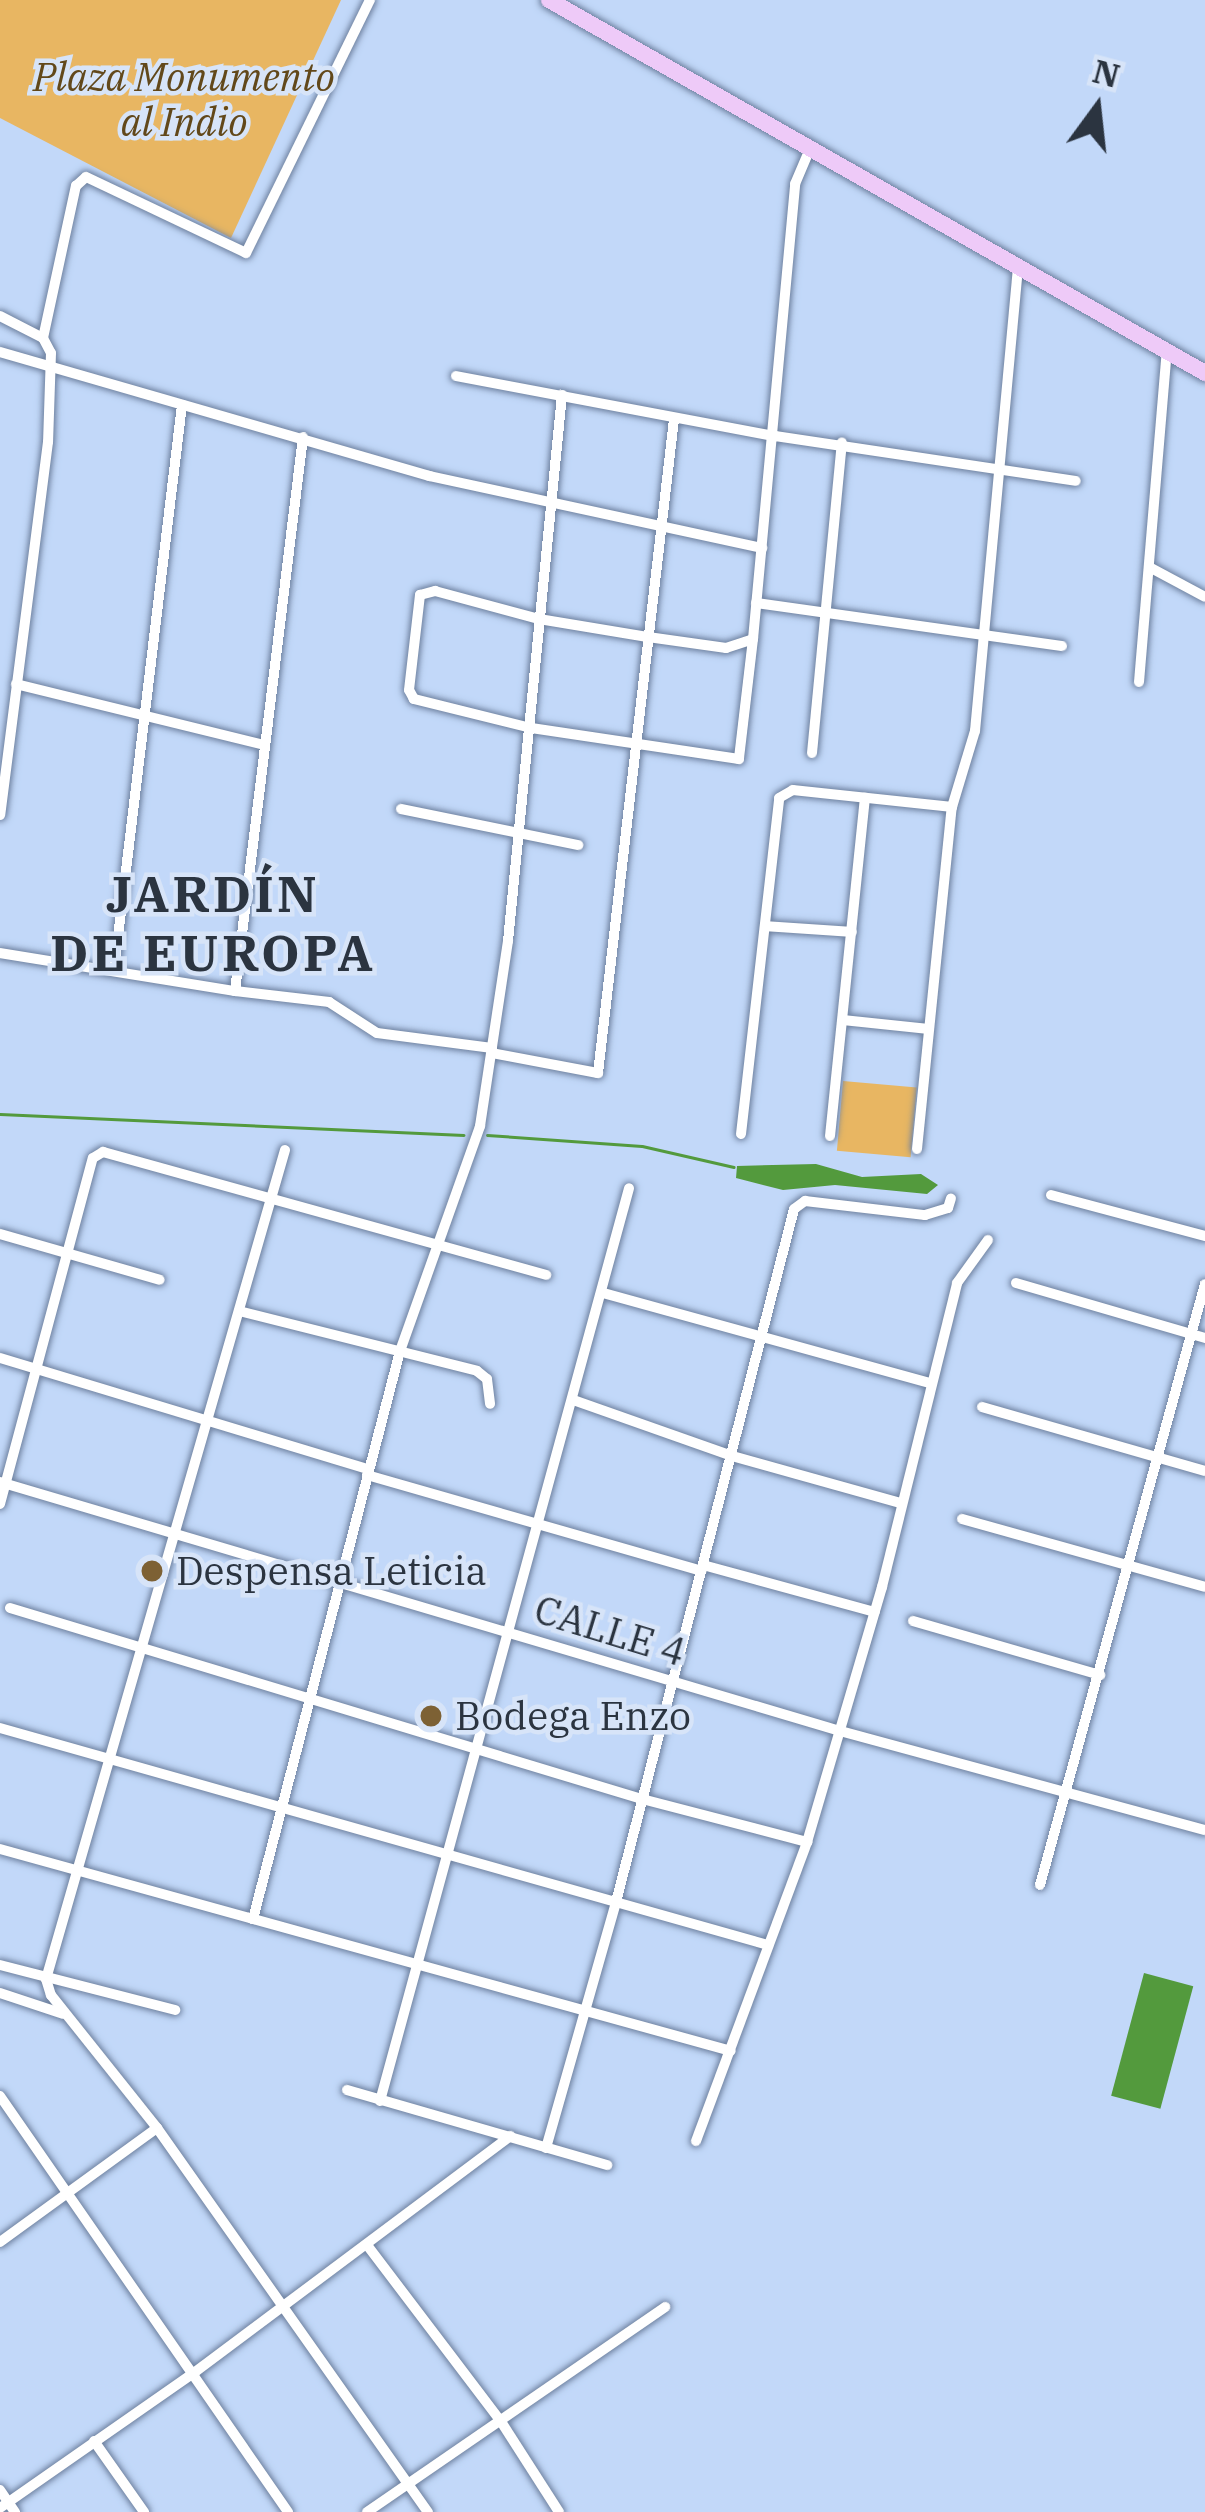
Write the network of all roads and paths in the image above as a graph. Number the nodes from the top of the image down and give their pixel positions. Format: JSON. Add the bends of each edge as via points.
{"nodes":[{"id":1,"x":370,"y":0,"type":"edge"},
{"id":2,"x":549,"y":0,"type":"edge"},
{"id":3,"x":809,"y":151,"type":"junction"},
{"id":4,"x":1018,"y":268,"type":"junction"},
{"id":5,"x":0,"y":316,"type":"edge"},
{"id":6,"x":43,"y":338,"type":"junction"},
{"id":7,"x":0,"y":352,"type":"edge"},
{"id":8,"x":1167,"y":352,"type":"junction"},
{"id":9,"x":49,"y":366,"type":"junction"},
{"id":10,"x":1205,"y":373,"type":"edge"},
{"id":11,"x":456,"y":376,"type":"dead end"},
{"id":12,"x":562,"y":394,"type":"junction"},
{"id":13,"x":182,"y":405,"type":"junction"},
{"id":14,"x":674,"y":419,"type":"junction"},
{"id":15,"x":776,"y":436,"type":"junction"},
{"id":16,"x":303,"y":437,"type":"junction"},
{"id":17,"x":842,"y":442,"type":"junction"},
{"id":18,"x":999,"y":471,"type":"junction"},
{"id":19,"x":1076,"y":482,"type":"dead end"},
{"id":20,"x":550,"y":506,"type":"junction"},
{"id":21,"x":661,"y":526,"type":"junction"},
{"id":22,"x":762,"y":548,"type":"junction"},
{"id":23,"x":1151,"y":568,"type":"junction"},
{"id":24,"x":1205,"y":597,"type":"edge"},
{"id":25,"x":756,"y":603,"type":"junction"},
{"id":26,"x":826,"y":608,"type":"junction"},
{"id":27,"x":539,"y":619,"type":"junction"},
{"id":28,"x":984,"y":634,"type":"junction"},
{"id":29,"x":648,"y":637,"type":"junction"},
{"id":30,"x":753,"y":639,"type":"junction"},
{"id":31,"x":1062,"y":646,"type":"dead end"},
{"id":32,"x":1139,"y":682,"type":"dead end"},
{"id":33,"x":16,"y":684,"type":"junction"},
{"id":34,"x":13,"y":710,"type":"junction"},
{"id":35,"x":0,"y":715,"type":"edge"},
{"id":36,"x":144,"y":716,"type":"junction"},
{"id":37,"x":531,"y":728,"type":"junction"},
{"id":38,"x":265,"y":745,"type":"junction"},
{"id":39,"x":638,"y":747,"type":"junction"},
{"id":40,"x":812,"y":753,"type":"dead end"},
{"id":41,"x":865,"y":798,"type":"junction"},
{"id":42,"x":952,"y":807,"type":"junction"},
{"id":43,"x":400,"y":809,"type":"dead end"},
{"id":44,"x":0,"y":815,"type":"edge"},
{"id":45,"x":519,"y":835,"type":"junction"},
{"id":46,"x":578,"y":845,"type":"dead end"},
{"id":47,"x":765,"y":926,"type":"junction"},
{"id":48,"x":852,"y":932,"type":"junction"},
{"id":49,"x":0,"y":953,"type":"edge"},
{"id":50,"x":114,"y":970,"type":"junction"},
{"id":51,"x":235,"y":991,"type":"junction"},
{"id":52,"x":843,"y":1020,"type":"junction"},
{"id":53,"x":929,"y":1030,"type":"junction"},
{"id":54,"x":492,"y":1051,"type":"junction"},
{"id":55,"x":741,"y":1134,"type":"dead end"},
{"id":56,"x":830,"y":1136,"type":"dead end"},
{"id":57,"x":917,"y":1149,"type":"dead end"},
{"id":58,"x":285,"y":1150,"type":"dead end"},
{"id":59,"x":629,"y":1188,"type":"dead end"},
{"id":60,"x":1051,"y":1195,"type":"dead end"},
{"id":61,"x":271,"y":1198,"type":"junction"},
{"id":62,"x":951,"y":1198,"type":"dead end"},
{"id":63,"x":0,"y":1234,"type":"edge"},
{"id":64,"x":1205,"y":1236,"type":"edge"},
{"id":65,"x":988,"y":1240,"type":"dead end"},
{"id":66,"x":436,"y":1246,"type":"junction"},
{"id":67,"x":67,"y":1253,"type":"junction"},
{"id":68,"x":546,"y":1275,"type":"dead end"},
{"id":69,"x":160,"y":1280,"type":"dead end"},
{"id":70,"x":1016,"y":1283,"type":"dead end"},
{"id":71,"x":1205,"y":1284,"type":"edge"},
{"id":72,"x":603,"y":1293,"type":"junction"},
{"id":73,"x":239,"y":1312,"type":"junction"},
{"id":74,"x":1192,"y":1334,"type":"junction"},
{"id":75,"x":759,"y":1335,"type":"junction"},
{"id":76,"x":1205,"y":1338,"type":"edge"},
{"id":77,"x":400,"y":1351,"type":"junction"},
{"id":78,"x":0,"y":1358,"type":"edge"},
{"id":79,"x":35,"y":1368,"type":"junction"},
{"id":80,"x":930,"y":1383,"type":"junction"},
{"id":81,"x":573,"y":1400,"type":"junction"},
{"id":82,"x":490,"y":1404,"type":"dead end"},
{"id":83,"x":982,"y":1407,"type":"dead end"},
{"id":84,"x":208,"y":1420,"type":"junction"},
{"id":85,"x":732,"y":1456,"type":"junction"},
{"id":86,"x":1159,"y":1457,"type":"junction"},
{"id":87,"x":1205,"y":1471,"type":"edge"},
{"id":88,"x":368,"y":1472,"type":"junction"},
{"id":89,"x":3,"y":1483,"type":"edge"},
{"id":90,"x":900,"y":1503,"type":"junction"},
{"id":91,"x":0,"y":1504,"type":"edge"},
{"id":92,"x":536,"y":1519,"type":"junction"},
{"id":93,"x":962,"y":1519,"type":"dead end"},
{"id":94,"x":174,"y":1532,"type":"junction"},
{"id":95,"x":1130,"y":1566,"type":"junction"},
{"id":96,"x":703,"y":1568,"type":"junction"},
{"id":97,"x":340,"y":1582,"type":"junction"},
{"id":98,"x":1205,"y":1587,"type":"edge"},
{"id":99,"x":10,"y":1608,"type":"dead end"},
{"id":100,"x":875,"y":1612,"type":"junction"},
{"id":101,"x":913,"y":1621,"type":"dead end"},
{"id":102,"x":509,"y":1632,"type":"junction"},
{"id":103,"x":140,"y":1646,"type":"junction"},
{"id":104,"x":1100,"y":1675,"type":"junction"},
{"id":105,"x":674,"y":1681,"type":"junction"},
{"id":106,"x":309,"y":1694,"type":"junction"},
{"id":107,"x":0,"y":1728,"type":"edge"},
{"id":108,"x":840,"y":1731,"type":"junction"},
{"id":109,"x":477,"y":1746,"type":"junction"},
{"id":110,"x":110,"y":1757,"type":"junction"},
{"id":111,"x":1068,"y":1793,"type":"junction"},
{"id":112,"x":643,"y":1799,"type":"junction"},
{"id":113,"x":284,"y":1807,"type":"junction"},
{"id":114,"x":1205,"y":1830,"type":"edge"},
{"id":115,"x":807,"y":1841,"type":"junction"},
{"id":116,"x":0,"y":1849,"type":"edge"},
{"id":117,"x":448,"y":1854,"type":"junction"},
{"id":118,"x":77,"y":1870,"type":"junction"},
{"id":119,"x":1040,"y":1886,"type":"dead end"},
{"id":120,"x":616,"y":1902,"type":"junction"},
{"id":121,"x":253,"y":1919,"type":"junction"},
{"id":122,"x":768,"y":1945,"type":"junction"},
{"id":123,"x":416,"y":1964,"type":"junction"},
{"id":124,"x":0,"y":1965,"type":"edge"},
{"id":125,"x":46,"y":1978,"type":"junction"},
{"id":126,"x":0,"y":1993,"type":"edge"},
{"id":127,"x":176,"y":2010,"type":"dead end"},
{"id":128,"x":584,"y":2011,"type":"junction"},
{"id":129,"x":66,"y":2015,"type":"junction"},
{"id":130,"x":731,"y":2051,"type":"junction"},
{"id":131,"x":347,"y":2090,"type":"dead end"},
{"id":132,"x":0,"y":2096,"type":"edge"},
{"id":133,"x":380,"y":2101,"type":"junction"},
{"id":134,"x":157,"y":2128,"type":"junction"},
{"id":135,"x":511,"y":2137,"type":"junction"},
{"id":136,"x":696,"y":2141,"type":"dead end"},
{"id":137,"x":546,"y":2148,"type":"junction"},
{"id":138,"x":607,"y":2165,"type":"dead end"},
{"id":139,"x":68,"y":2195,"type":"junction"},
{"id":140,"x":0,"y":2242,"type":"edge"},
{"id":141,"x":367,"y":2245,"type":"junction"},
{"id":142,"x":665,"y":2306,"type":"dead end"},
{"id":143,"x":284,"y":2307,"type":"junction"},
{"id":144,"x":195,"y":2372,"type":"junction"},
{"id":145,"x":500,"y":2420,"type":"junction"},
{"id":146,"x":94,"y":2441,"type":"junction"},
{"id":147,"x":408,"y":2484,"type":"junction"},
{"id":148,"x":0,"y":2490,"type":"edge"},
{"id":149,"x":8,"y":2508,"type":"edge"},
{"id":150,"x":144,"y":2512,"type":"edge"},
{"id":151,"x":288,"y":2512,"type":"edge"},
{"id":152,"x":368,"y":2512,"type":"edge"},
{"id":153,"x":428,"y":2512,"type":"edge"},
{"id":154,"x":559,"y":2512,"type":"edge"}],
"edges":[{"from":1,"to":6,"type":"street","via":[[245,253],[86,177],[76,186]]},
{"from":2,"to":3,"type":"highway"},
{"from":3,"to":4,"type":"highway"},
{"from":3,"to":15,"type":"street","via":[[795,184]]},
{"from":4,"to":8,"type":"highway"},
{"from":4,"to":18,"type":"street"},
{"from":5,"to":6,"type":"street"},
{"from":6,"to":9,"type":"street"},
{"from":7,"to":9,"type":"street"},
{"from":8,"to":10,"type":"highway"},
{"from":8,"to":23,"type":"street"},
{"from":9,"to":13,"type":"street"},
{"from":9,"to":33,"type":"street"},
{"from":11,"to":12,"type":"street"},
{"from":12,"to":14,"type":"street"},
{"from":12,"to":20,"type":"street"},
{"from":13,"to":16,"type":"street"},
{"from":13,"to":36,"type":"street"},
{"from":14,"to":15,"type":"street"},
{"from":14,"to":21,"type":"street"},
{"from":15,"to":17,"type":"street"},
{"from":15,"to":22,"type":"street"},
{"from":16,"to":20,"type":"street"},
{"from":16,"to":38,"type":"street"},
{"from":17,"to":18,"type":"street"},
{"from":17,"to":26,"type":"street"},
{"from":18,"to":19,"type":"street"},
{"from":18,"to":28,"type":"street"},
{"from":20,"to":21,"type":"street"},
{"from":20,"to":27,"type":"street"},
{"from":21,"to":22,"type":"street"},
{"from":21,"to":29,"type":"street"},
{"from":22,"to":25,"type":"street"},
{"from":23,"to":24,"type":"street"},
{"from":23,"to":32,"type":"street"},
{"from":25,"to":26,"type":"street"},
{"from":25,"to":30,"type":"street"},
{"from":26,"to":28,"type":"street"},
{"from":26,"to":40,"type":"street"},
{"from":27,"to":29,"type":"street"},
{"from":27,"to":37,"type":"street"},
{"from":27,"to":37,"type":"street","via":[[451,593],[420,595],[409,690],[413,698]]},
{"from":28,"to":31,"type":"street"},
{"from":28,"to":42,"type":"street","via":[[975,731]]},
{"from":29,"to":30,"type":"street","via":[[726,648]]},
{"from":29,"to":39,"type":"street"},
{"from":30,"to":39,"type":"street","via":[[739,759]]},
{"from":33,"to":34,"type":"street"},
{"from":33,"to":36,"type":"street"},
{"from":34,"to":35,"type":"street"},
{"from":34,"to":44,"type":"street"},
{"from":36,"to":38,"type":"street"},
{"from":36,"to":50,"type":"street"},
{"from":37,"to":39,"type":"street"},
{"from":37,"to":45,"type":"street"},
{"from":38,"to":51,"type":"street"},
{"from":39,"to":54,"type":"street","via":[[598,1073]]},
{"from":41,"to":42,"type":"street"},
{"from":41,"to":47,"type":"street","via":[[793,790],[778,798]]},
{"from":41,"to":48,"type":"street"},
{"from":42,"to":53,"type":"street"},
{"from":43,"to":45,"type":"street"},
{"from":45,"to":46,"type":"street"},
{"from":45,"to":54,"type":"street"},
{"from":47,"to":48,"type":"street"},
{"from":47,"to":55,"type":"street"},
{"from":48,"to":52,"type":"street"},
{"from":49,"to":50,"type":"street"},
{"from":50,"to":51,"type":"street"},
{"from":51,"to":54,"type":"street","via":[[329,1002],[377,1034]]},
{"from":52,"to":53,"type":"street"},
{"from":52,"to":56,"type":"street"},
{"from":53,"to":57,"type":"street"},
{"from":54,"to":66,"type":"street","via":[[480,1126]]},
{"from":58,"to":61,"type":"street"},
{"from":59,"to":72,"type":"street"},
{"from":60,"to":64,"type":"street"},
{"from":61,"to":66,"type":"street"},
{"from":61,"to":67,"type":"street","via":[[103,1153],[93,1158]]},
{"from":61,"to":73,"type":"street"},
{"from":62,"to":75,"type":"street","via":[[948,1208],[925,1215],[805,1202],[794,1209]]},
{"from":63,"to":67,"type":"street"},
{"from":65,"to":80,"type":"street","via":[[957,1283]]},
{"from":66,"to":68,"type":"street"},
{"from":66,"to":77,"type":"street"},
{"from":67,"to":69,"type":"street"},
{"from":67,"to":79,"type":"street"},
{"from":70,"to":74,"type":"street"},
{"from":71,"to":74,"type":"street"},
{"from":72,"to":75,"type":"street"},
{"from":72,"to":81,"type":"street"},
{"from":73,"to":77,"type":"street"},
{"from":73,"to":84,"type":"street"},
{"from":74,"to":76,"type":"street"},
{"from":74,"to":86,"type":"street"},
{"from":75,"to":80,"type":"street"},
{"from":75,"to":85,"type":"street"},
{"from":77,"to":82,"type":"street","via":[[477,1371],[487,1379]]},
{"from":77,"to":88,"type":"street"},
{"from":78,"to":79,"type":"street"},
{"from":79,"to":84,"type":"street"},
{"from":79,"to":89,"type":"street"},
{"from":80,"to":90,"type":"street"},
{"from":81,"to":85,"type":"street"},
{"from":81,"to":92,"type":"street"},
{"from":83,"to":86,"type":"street"},
{"from":84,"to":88,"type":"street"},
{"from":84,"to":94,"type":"street"},
{"from":85,"to":90,"type":"street"},
{"from":85,"to":96,"type":"street"},
{"from":86,"to":87,"type":"street"},
{"from":86,"to":95,"type":"street"},
{"from":88,"to":92,"type":"street"},
{"from":88,"to":97,"type":"street"},
{"from":89,"to":91,"type":"street"},
{"from":89,"to":94,"type":"street","name":"CALLE 4"},
{"from":90,"to":100,"type":"street"},
{"from":92,"to":96,"type":"street"},
{"from":92,"to":102,"type":"street"},
{"from":93,"to":95,"type":"street"},
{"from":94,"to":97,"type":"street","name":"CALLE 4"},
{"from":94,"to":103,"type":"street"},
{"from":95,"to":98,"type":"street"},
{"from":95,"to":104,"type":"street"},
{"from":96,"to":100,"type":"street"},
{"from":96,"to":105,"type":"street"},
{"from":97,"to":102,"type":"street","name":"CALLE 4"},
{"from":97,"to":106,"type":"street"},
{"from":99,"to":103,"type":"street"},
{"from":100,"to":108,"type":"street"},
{"from":101,"to":104,"type":"street"},
{"from":102,"to":105,"type":"street","name":"CALLE 4"},
{"from":102,"to":109,"type":"street"},
{"from":103,"to":106,"type":"street"},
{"from":103,"to":110,"type":"street"},
{"from":104,"to":111,"type":"street"},
{"from":105,"to":108,"type":"street","name":"CALLE 4"},
{"from":105,"to":112,"type":"street"},
{"from":106,"to":109,"type":"street"},
{"from":106,"to":113,"type":"street"},
{"from":107,"to":110,"type":"street"},
{"from":108,"to":111,"type":"street","name":"CALLE 4"},
{"from":108,"to":115,"type":"street"},
{"from":109,"to":112,"type":"street"},
{"from":109,"to":117,"type":"street"},
{"from":110,"to":113,"type":"street"},
{"from":110,"to":118,"type":"street"},
{"from":111,"to":114,"type":"street","name":"CALLE 4"},
{"from":111,"to":119,"type":"street"},
{"from":112,"to":115,"type":"street"},
{"from":112,"to":120,"type":"street"},
{"from":113,"to":117,"type":"street"},
{"from":113,"to":121,"type":"street"},
{"from":115,"to":122,"type":"street"},
{"from":116,"to":118,"type":"street"},
{"from":117,"to":120,"type":"street"},
{"from":117,"to":123,"type":"street"},
{"from":118,"to":121,"type":"street"},
{"from":118,"to":125,"type":"street"},
{"from":120,"to":122,"type":"street"},
{"from":120,"to":128,"type":"street"},
{"from":121,"to":123,"type":"street"},
{"from":122,"to":130,"type":"street"},
{"from":123,"to":128,"type":"street"},
{"from":123,"to":133,"type":"street"},
{"from":124,"to":125,"type":"street"},
{"from":125,"to":127,"type":"street"},
{"from":125,"to":129,"type":"street"},
{"from":126,"to":129,"type":"street"},
{"from":128,"to":130,"type":"street"},
{"from":128,"to":137,"type":"street"},
{"from":129,"to":134,"type":"street"},
{"from":130,"to":136,"type":"street"},
{"from":131,"to":133,"type":"street"},
{"from":132,"to":139,"type":"street"},
{"from":133,"to":135,"type":"street"},
{"from":134,"to":139,"type":"street"},
{"from":134,"to":143,"type":"street"},
{"from":135,"to":137,"type":"street"},
{"from":135,"to":141,"type":"street"},
{"from":137,"to":138,"type":"street"},
{"from":139,"to":140,"type":"street"},
{"from":139,"to":144,"type":"street"},
{"from":141,"to":143,"type":"street"},
{"from":141,"to":145,"type":"street"},
{"from":142,"to":145,"type":"street"},
{"from":143,"to":144,"type":"street"},
{"from":143,"to":147,"type":"street"},
{"from":144,"to":146,"type":"street"},
{"from":144,"to":151,"type":"street"},
{"from":145,"to":147,"type":"street"},
{"from":145,"to":154,"type":"street"},
{"from":146,"to":149,"type":"street"},
{"from":146,"to":150,"type":"street"},
{"from":147,"to":152,"type":"street"},
{"from":147,"to":153,"type":"street"},
{"from":148,"to":149,"type":"street"}]}
